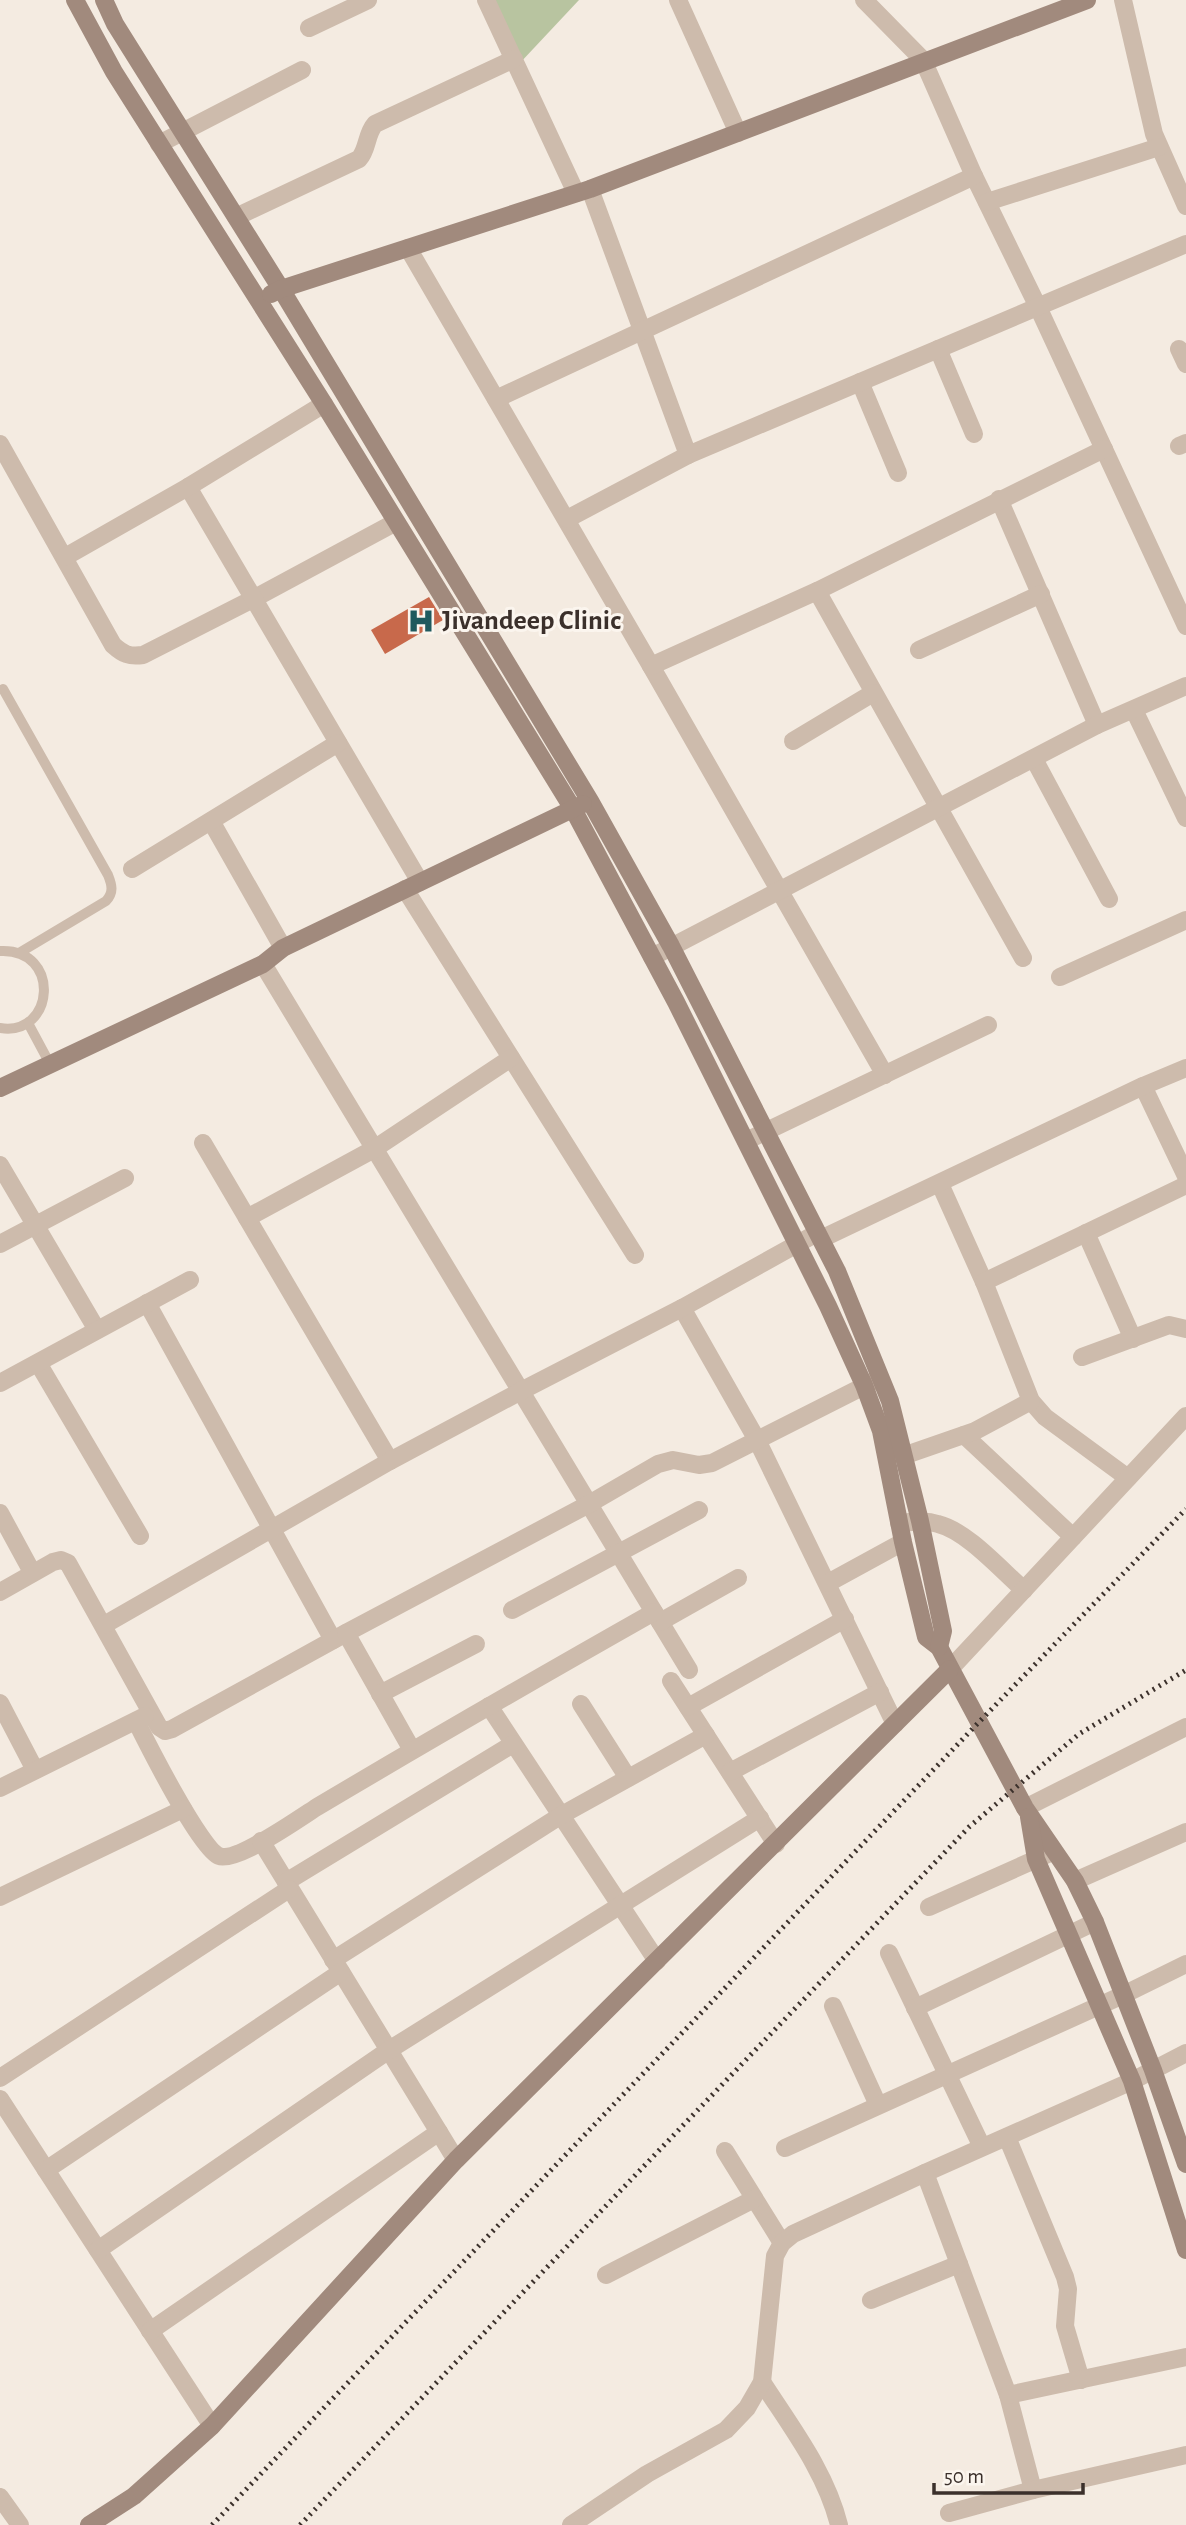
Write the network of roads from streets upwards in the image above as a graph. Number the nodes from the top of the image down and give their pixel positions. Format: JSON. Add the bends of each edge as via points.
{"nodes":[{"id":1,"x":368,"y":0,"type":"edge"},
{"id":2,"x":486,"y":0,"type":"edge"},
{"id":3,"x":678,"y":0,"type":"edge"},
{"id":4,"x":864,"y":0,"type":"edge"},
{"id":5,"x":1087,"y":0,"type":"edge"},
{"id":6,"x":1123,"y":0,"type":"edge"},
{"id":7,"x":107,"y":1,"type":"edge"},
{"id":8,"x":1050,"y":6,"type":"edge"},
{"id":9,"x":78,"y":7,"type":"edge"},
{"id":10,"x":309,"y":28,"type":"dead end"},
{"id":11,"x":514,"y":59,"type":"junction"},
{"id":12,"x":923,"y":60,"type":"junction"},
{"id":13,"x":302,"y":70,"type":"dead end"},
{"id":14,"x":181,"y":132,"type":"junction"},
{"id":15,"x":738,"y":133,"type":"junction"},
{"id":16,"x":159,"y":144,"type":"junction"},
{"id":17,"x":1158,"y":147,"type":"junction"},
{"id":18,"x":974,"y":176,"type":"junction"},
{"id":19,"x":583,"y":191,"type":"junction"},
{"id":20,"x":987,"y":202,"type":"junction"},
{"id":21,"x":1186,"y":206,"type":"edge"},
{"id":22,"x":236,"y":217,"type":"junction"},
{"id":23,"x":1186,"y":244,"type":"edge"},
{"id":24,"x":408,"y":248,"type":"junction"},
{"id":25,"x":281,"y":289,"type":"junction"},
{"id":26,"x":259,"y":301,"type":"junction"},
{"id":27,"x":1038,"y":307,"type":"junction"},
{"id":28,"x":643,"y":330,"type":"junction"},
{"id":29,"x":938,"y":349,"type":"junction"},
{"id":30,"x":860,"y":382,"type":"junction"},
{"id":31,"x":496,"y":399,"type":"junction"},
{"id":32,"x":324,"y":404,"type":"junction"},
{"id":33,"x":974,"y":434,"type":"dead end"},
{"id":34,"x":0,"y":444,"type":"edge"},
{"id":35,"x":1104,"y":449,"type":"junction"},
{"id":36,"x":688,"y":455,"type":"junction"},
{"id":37,"x":898,"y":473,"type":"dead end"},
{"id":38,"x":188,"y":487,"type":"junction"},
{"id":39,"x":999,"y":499,"type":"junction"},
{"id":40,"x":567,"y":519,"type":"junction"},
{"id":41,"x":396,"y":522,"type":"junction"},
{"id":42,"x":65,"y":557,"type":"junction"},
{"id":43,"x":817,"y":591,"type":"junction"},
{"id":44,"x":1041,"y":594,"type":"junction"},
{"id":45,"x":253,"y":599,"type":"junction"},
{"id":46,"x":1186,"y":626,"type":"edge"},
{"id":47,"x":485,"y":627,"type":"junction"},
{"id":48,"x":466,"y":636,"type":"junction"},
{"id":49,"x":919,"y":650,"type":"dead end"},
{"id":50,"x":651,"y":666,"type":"junction"},
{"id":51,"x":1186,"y":686,"type":"edge"},
{"id":52,"x":873,"y":693,"type":"junction"},
{"id":53,"x":1134,"y":710,"type":"junction"},
{"id":54,"x":1097,"y":725,"type":"junction"},
{"id":55,"x":793,"y":741,"type":"dead end"},
{"id":56,"x":338,"y":743,"type":"junction"},
{"id":57,"x":1034,"y":759,"type":"junction"},
{"id":58,"x":590,"y":801,"type":"junction"},
{"id":59,"x":573,"y":809,"type":"junction"},
{"id":60,"x":939,"y":809,"type":"junction"},
{"id":61,"x":1186,"y":818,"type":"edge"},
{"id":62,"x":211,"y":821,"type":"junction"},
{"id":63,"x":132,"y":869,"type":"dead end"},
{"id":64,"x":412,"y":886,"type":"junction"},
{"id":65,"x":780,"y":890,"type":"junction"},
{"id":66,"x":1109,"y":899,"type":"dead end"},
{"id":67,"x":1186,"y":920,"type":"edge"},
{"id":68,"x":671,"y":946,"type":"junction"},
{"id":69,"x":283,"y":948,"type":"junction"},
{"id":70,"x":652,"y":957,"type":"junction"},
{"id":71,"x":1023,"y":958,"type":"dead end"},
{"id":72,"x":263,"y":964,"type":"junction"},
{"id":73,"x":1060,"y":977,"type":"dead end"},
{"id":74,"x":988,"y":1025,"type":"dead end"},
{"id":75,"x":1186,"y":1052,"type":"edge"},
{"id":76,"x":511,"y":1058,"type":"junction"},
{"id":77,"x":1181,"y":1071,"type":"edge"},
{"id":78,"x":885,"y":1075,"type":"junction"},
{"id":79,"x":1143,"y":1086,"type":"junction"},
{"id":80,"x":0,"y":1088,"type":"edge"},
{"id":81,"x":766,"y":1131,"type":"junction"},
{"id":82,"x":746,"y":1141,"type":"junction"},
{"id":83,"x":203,"y":1143,"type":"dead end"},
{"id":84,"x":374,"y":1149,"type":"junction"},
{"id":85,"x":0,"y":1165,"type":"edge"},
{"id":86,"x":1186,"y":1176,"type":"edge"},
{"id":87,"x":125,"y":1178,"type":"dead end"},
{"id":88,"x":940,"y":1184,"type":"junction"},
{"id":89,"x":1186,"y":1185,"type":"edge"},
{"id":90,"x":247,"y":1218,"type":"junction"},
{"id":91,"x":35,"y":1225,"type":"junction"},
{"id":92,"x":1086,"y":1233,"type":"junction"},
{"id":93,"x":819,"y":1236,"type":"junction"},
{"id":94,"x":797,"y":1243,"type":"junction"},
{"id":95,"x":0,"y":1244,"type":"edge"},
{"id":96,"x":635,"y":1255,"type":"dead end"},
{"id":97,"x":190,"y":1280,"type":"dead end"},
{"id":98,"x":984,"y":1282,"type":"junction"},
{"id":99,"x":147,"y":1303,"type":"junction"},
{"id":100,"x":681,"y":1308,"type":"junction"},
{"id":101,"x":1186,"y":1329,"type":"edge"},
{"id":102,"x":97,"y":1330,"type":"junction"},
{"id":103,"x":1133,"y":1339,"type":"junction"},
{"id":104,"x":1082,"y":1357,"type":"dead end"},
{"id":105,"x":38,"y":1363,"type":"junction"},
{"id":106,"x":872,"y":1381,"type":"junction"},
{"id":107,"x":0,"y":1383,"type":"edge"},
{"id":108,"x":520,"y":1391,"type":"junction"},
{"id":109,"x":1031,"y":1401,"type":"junction"},
{"id":110,"x":1186,"y":1416,"type":"edge"},
{"id":111,"x":964,"y":1435,"type":"junction"},
{"id":112,"x":757,"y":1440,"type":"junction"},
{"id":113,"x":903,"y":1456,"type":"junction"},
{"id":114,"x":390,"y":1461,"type":"junction"},
{"id":115,"x":1128,"y":1478,"type":"junction"},
{"id":116,"x":589,"y":1504,"type":"junction"},
{"id":117,"x":699,"y":1510,"type":"dead end"},
{"id":118,"x":0,"y":1513,"type":"edge"},
{"id":119,"x":920,"y":1521,"type":"junction"},
{"id":120,"x":899,"y":1523,"type":"junction"},
{"id":121,"x":272,"y":1527,"type":"junction"},
{"id":122,"x":140,"y":1536,"type":"dead end"},
{"id":123,"x":1073,"y":1537,"type":"junction"},
{"id":124,"x":903,"y":1542,"type":"junction"},
{"id":125,"x":619,"y":1554,"type":"junction"},
{"id":126,"x":32,"y":1572,"type":"junction"},
{"id":127,"x":738,"y":1578,"type":"dead end"},
{"id":128,"x":828,"y":1583,"type":"junction"},
{"id":129,"x":1024,"y":1590,"type":"junction"},
{"id":130,"x":0,"y":1592,"type":"edge"},
{"id":131,"x":512,"y":1610,"type":"dead end"},
{"id":132,"x":657,"y":1617,"type":"junction"},
{"id":133,"x":845,"y":1619,"type":"junction"},
{"id":134,"x":103,"y":1625,"type":"junction"},
{"id":135,"x":340,"y":1637,"type":"junction"},
{"id":136,"x":476,"y":1644,"type":"dead end"},
{"id":137,"x":939,"y":1647,"type":"junction"},
{"id":138,"x":950,"y":1669,"type":"junction"},
{"id":139,"x":689,"y":1670,"type":"dead end"},
{"id":140,"x":671,"y":1681,"type":"dead end"},
{"id":141,"x":880,"y":1692,"type":"junction"},
{"id":142,"x":380,"y":1694,"type":"junction"},
{"id":143,"x":0,"y":1703,"type":"edge"},
{"id":144,"x":581,"y":1704,"type":"dead end"},
{"id":145,"x":489,"y":1706,"type":"junction"},
{"id":146,"x":688,"y":1707,"type":"junction"},
{"id":147,"x":143,"y":1716,"type":"junction"},
{"id":148,"x":895,"y":1724,"type":"junction"},
{"id":149,"x":1186,"y":1727,"type":"edge"},
{"id":150,"x":706,"y":1735,"type":"junction"},
{"id":151,"x":513,"y":1744,"type":"junction"},
{"id":152,"x":412,"y":1751,"type":"junction"},
{"id":153,"x":35,"y":1770,"type":"junction"},
{"id":154,"x":730,"y":1772,"type":"junction"},
{"id":155,"x":628,"y":1778,"type":"junction"},
{"id":156,"x":0,"y":1788,"type":"edge"},
{"id":157,"x":183,"y":1809,"type":"junction"},
{"id":158,"x":1027,"y":1811,"type":"junction"},
{"id":159,"x":560,"y":1816,"type":"junction"},
{"id":160,"x":760,"y":1818,"type":"junction"},
{"id":161,"x":1186,"y":1832,"type":"edge"},
{"id":162,"x":261,"y":1841,"type":"junction"},
{"id":163,"x":776,"y":1844,"type":"junction"},
{"id":164,"x":1055,"y":1850,"type":"junction"},
{"id":165,"x":1037,"y":1859,"type":"junction"},
{"id":166,"x":1075,"y":1881,"type":"junction"},
{"id":167,"x":287,"y":1886,"type":"junction"},
{"id":168,"x":0,"y":1897,"type":"edge"},
{"id":169,"x":620,"y":1906,"type":"junction"},
{"id":170,"x":929,"y":1908,"type":"dead end"},
{"id":171,"x":1096,"y":1922,"type":"junction"},
{"id":172,"x":1070,"y":1934,"type":"junction"},
{"id":173,"x":889,"y":1953,"type":"dead end"},
{"id":174,"x":657,"y":1961,"type":"junction"},
{"id":175,"x":1186,"y":1964,"type":"edge"},
{"id":176,"x":337,"y":1966,"type":"junction"},
{"id":177,"x":1123,"y":1995,"type":"junction"},
{"id":178,"x":1101,"y":2005,"type":"junction"},
{"id":179,"x":833,"y":2006,"type":"dead end"},
{"id":180,"x":915,"y":2008,"type":"junction"},
{"id":181,"x":389,"y":2050,"type":"junction"},
{"id":182,"x":1186,"y":2053,"type":"edge"},
{"id":183,"x":1153,"y":2070,"type":"junction"},
{"id":184,"x":947,"y":2074,"type":"junction"},
{"id":185,"x":0,"y":2078,"type":"edge"},
{"id":186,"x":1132,"y":2081,"type":"junction"},
{"id":187,"x":0,"y":2099,"type":"edge"},
{"id":188,"x":878,"y":2105,"type":"junction"},
{"id":189,"x":439,"y":2132,"type":"junction"},
{"id":190,"x":1007,"y":2137,"type":"junction"},
{"id":191,"x":982,"y":2147,"type":"junction"},
{"id":192,"x":785,"y":2148,"type":"dead end"},
{"id":193,"x":725,"y":2151,"type":"dead end"},
{"id":194,"x":456,"y":2160,"type":"junction"},
{"id":195,"x":1186,"y":2161,"type":"edge"},
{"id":196,"x":46,"y":2170,"type":"junction"},
{"id":197,"x":925,"y":2172,"type":"junction"},
{"id":198,"x":754,"y":2199,"type":"junction"},
{"id":199,"x":782,"y":2243,"type":"junction"},
{"id":200,"x":98,"y":2249,"type":"junction"},
{"id":201,"x":1186,"y":2250,"type":"edge"},
{"id":202,"x":959,"y":2264,"type":"junction"},
{"id":203,"x":606,"y":2275,"type":"dead end"},
{"id":204,"x":871,"y":2300,"type":"dead end"},
{"id":205,"x":150,"y":2331,"type":"junction"},
{"id":206,"x":1186,"y":2357,"type":"edge"},
{"id":207,"x":1081,"y":2379,"type":"junction"},
{"id":208,"x":762,"y":2382,"type":"junction"},
{"id":209,"x":1008,"y":2396,"type":"junction"},
{"id":210,"x":212,"y":2426,"type":"junction"},
{"id":211,"x":1186,"y":2455,"type":"edge"},
{"id":212,"x":1033,"y":2490,"type":"junction"},
{"id":213,"x":0,"y":2497,"type":"edge"},
{"id":214,"x":949,"y":2513,"type":"dead end"},
{"id":215,"x":20,"y":2525,"type":"edge"},
{"id":216,"x":89,"y":2525,"type":"edge"},
{"id":217,"x":571,"y":2525,"type":"edge"},
{"id":218,"x":839,"y":2525,"type":"edge"}],
"edges":[{"from":1,"to":10,"type":"street"},
{"from":2,"to":11,"type":"street"},
{"from":3,"to":15,"type":"street"},
{"from":4,"to":12,"type":"street"},
{"from":5,"to":8,"type":"street"},
{"from":6,"to":17,"type":"street"},
{"from":7,"to":9,"type":"street"},
{"from":7,"to":14,"type":"street","via":[[115,24]]},
{"from":8,"to":12,"type":"street"},
{"from":9,"to":16,"type":"street"},
{"from":11,"to":19,"type":"street"},
{"from":11,"to":22,"type":"street","via":[[375,124],[359,159]]},
{"from":12,"to":15,"type":"street"},
{"from":12,"to":18,"type":"street"},
{"from":13,"to":14,"type":"street"},
{"from":14,"to":16,"type":"street"},
{"from":14,"to":22,"type":"street"},
{"from":15,"to":19,"type":"street"},
{"from":16,"to":26,"type":"street"},
{"from":17,"to":20,"type":"street"},
{"from":17,"to":21,"type":"street"},
{"from":18,"to":20,"type":"street"},
{"from":18,"to":28,"type":"street"},
{"from":19,"to":24,"type":"street"},
{"from":19,"to":28,"type":"street"},
{"from":20,"to":27,"type":"street"},
{"from":22,"to":25,"type":"street"},
{"from":23,"to":27,"type":"street"},
{"from":24,"to":25,"type":"street"},
{"from":24,"to":31,"type":"street"},
{"from":25,"to":26,"type":"street"},
{"from":25,"to":47,"type":"street"},
{"from":26,"to":32,"type":"street"},
{"from":27,"to":29,"type":"street"},
{"from":27,"to":35,"type":"street"},
{"from":28,"to":31,"type":"street"},
{"from":28,"to":36,"type":"street"},
{"from":29,"to":30,"type":"street"},
{"from":29,"to":33,"type":"street"},
{"from":30,"to":36,"type":"street"},
{"from":30,"to":37,"type":"street"},
{"from":31,"to":40,"type":"street"},
{"from":32,"to":38,"type":"street"},
{"from":32,"to":41,"type":"street"},
{"from":34,"to":42,"type":"street"},
{"from":35,"to":39,"type":"street"},
{"from":35,"to":46,"type":"street"},
{"from":36,"to":40,"type":"street"},
{"from":38,"to":42,"type":"street"},
{"from":38,"to":45,"type":"street"},
{"from":39,"to":43,"type":"street"},
{"from":39,"to":44,"type":"street"},
{"from":40,"to":50,"type":"street"},
{"from":41,"to":45,"type":"street"},
{"from":41,"to":48,"type":"street"},
{"from":42,"to":45,"type":"street","via":[[113,645],[131,656],[143,655]]},
{"from":43,"to":50,"type":"street"},
{"from":43,"to":52,"type":"street"},
{"from":44,"to":49,"type":"street"},
{"from":44,"to":54,"type":"street"},
{"from":45,"to":56,"type":"street"},
{"from":47,"to":48,"type":"street"},
{"from":47,"to":58,"type":"street"},
{"from":48,"to":59,"type":"street"},
{"from":50,"to":65,"type":"street"},
{"from":51,"to":53,"type":"street"},
{"from":52,"to":55,"type":"street"},
{"from":52,"to":60,"type":"street"},
{"from":53,"to":54,"type":"street"},
{"from":53,"to":61,"type":"street"},
{"from":54,"to":57,"type":"street"},
{"from":56,"to":62,"type":"street"},
{"from":56,"to":64,"type":"street"},
{"from":57,"to":60,"type":"street"},
{"from":57,"to":66,"type":"street"},
{"from":58,"to":59,"type":"street"},
{"from":58,"to":68,"type":"street"},
{"from":59,"to":64,"type":"street"},
{"from":59,"to":70,"type":"street"},
{"from":60,"to":65,"type":"street"},
{"from":60,"to":71,"type":"street"},
{"from":62,"to":63,"type":"street"},
{"from":62,"to":69,"type":"street"},
{"from":64,"to":69,"type":"street"},
{"from":64,"to":76,"type":"street"},
{"from":65,"to":68,"type":"street"},
{"from":65,"to":78,"type":"street"},
{"from":67,"to":73,"type":"street"},
{"from":68,"to":70,"type":"street"},
{"from":68,"to":81,"type":"street"},
{"from":69,"to":72,"type":"street"},
{"from":70,"to":82,"type":"street"},
{"from":72,"to":80,"type":"street"},
{"from":72,"to":84,"type":"street"},
{"from":74,"to":78,"type":"street"},
{"from":75,"to":77,"type":"street"},
{"from":76,"to":84,"type":"street"},
{"from":76,"to":96,"type":"street"},
{"from":77,"to":79,"type":"street"},
{"from":78,"to":81,"type":"street"},
{"from":79,"to":86,"type":"street"},
{"from":79,"to":88,"type":"street"},
{"from":81,"to":82,"type":"street"},
{"from":81,"to":93,"type":"street"},
{"from":82,"to":94,"type":"street"},
{"from":83,"to":90,"type":"street"},
{"from":84,"to":90,"type":"street"},
{"from":84,"to":108,"type":"street"},
{"from":85,"to":91,"type":"street"},
{"from":87,"to":91,"type":"street"},
{"from":88,"to":93,"type":"street"},
{"from":88,"to":98,"type":"street"},
{"from":89,"to":92,"type":"street"},
{"from":90,"to":114,"type":"street"},
{"from":91,"to":95,"type":"street"},
{"from":91,"to":102,"type":"street"},
{"from":92,"to":98,"type":"street"},
{"from":92,"to":103,"type":"street"},
{"from":93,"to":94,"type":"street"},
{"from":93,"to":106,"type":"street","via":[[837,1272]]},
{"from":94,"to":100,"type":"street"},
{"from":94,"to":106,"type":"street"},
{"from":97,"to":99,"type":"street"},
{"from":98,"to":109,"type":"street"},
{"from":99,"to":102,"type":"street"},
{"from":99,"to":121,"type":"street"},
{"from":100,"to":108,"type":"street"},
{"from":100,"to":112,"type":"street"},
{"from":101,"to":103,"type":"street","via":[[1169,1325]]},
{"from":102,"to":105,"type":"street"},
{"from":103,"to":104,"type":"street"},
{"from":105,"to":107,"type":"street"},
{"from":105,"to":122,"type":"street"},
{"from":106,"to":112,"type":"street"},
{"from":106,"to":113,"type":"street","via":[[890,1401]]},
{"from":106,"to":120,"type":"street"},
{"from":108,"to":114,"type":"street"},
{"from":108,"to":116,"type":"street"},
{"from":109,"to":111,"type":"street"},
{"from":109,"to":115,"type":"street","via":[[1045,1417]]},
{"from":110,"to":115,"type":"street"},
{"from":111,"to":113,"type":"street"},
{"from":111,"to":123,"type":"street"},
{"from":112,"to":116,"type":"street","via":[[712,1463],[665,1461]]},
{"from":112,"to":128,"type":"street"},
{"from":113,"to":119,"type":"street"},
{"from":114,"to":121,"type":"street"},
{"from":115,"to":123,"type":"street"},
{"from":116,"to":125,"type":"street"},
{"from":116,"to":135,"type":"street"},
{"from":117,"to":125,"type":"street"},
{"from":118,"to":126,"type":"street"},
{"from":119,"to":120,"type":"street"},
{"from":119,"to":129,"type":"street","via":[[960,1534]]},
{"from":119,"to":137,"type":"street","via":[[943,1631]]},
{"from":120,"to":124,"type":"street"},
{"from":121,"to":134,"type":"street"},
{"from":121,"to":135,"type":"street"},
{"from":123,"to":129,"type":"street"},
{"from":124,"to":128,"type":"street"},
{"from":124,"to":137,"type":"street","via":[[926,1637]]},
{"from":125,"to":131,"type":"street"},
{"from":125,"to":132,"type":"street"},
{"from":126,"to":130,"type":"street"},
{"from":126,"to":134,"type":"street","via":[[52,1562],[68,1563]]},
{"from":127,"to":132,"type":"street"},
{"from":128,"to":133,"type":"street"},
{"from":129,"to":138,"type":"street"},
{"from":132,"to":139,"type":"street"},
{"from":132,"to":145,"type":"street"},
{"from":133,"to":141,"type":"street"},
{"from":133,"to":146,"type":"street"},
{"from":134,"to":147,"type":"street"},
{"from":135,"to":142,"type":"street"},
{"from":135,"to":147,"type":"street","via":[[172,1729],[165,1731]]},
{"from":136,"to":142,"type":"street"},
{"from":137,"to":138,"type":"street"},
{"from":138,"to":148,"type":"street"},
{"from":138,"to":158,"type":"street"},
{"from":140,"to":146,"type":"street"},
{"from":141,"to":148,"type":"street"},
{"from":141,"to":154,"type":"street"},
{"from":142,"to":152,"type":"street"},
{"from":143,"to":153,"type":"street"},
{"from":144,"to":155,"type":"street"},
{"from":145,"to":151,"type":"street"},
{"from":145,"to":152,"type":"street"},
{"from":146,"to":150,"type":"street"},
{"from":147,"to":153,"type":"street"},
{"from":147,"to":157,"type":"street"},
{"from":148,"to":163,"type":"street"},
{"from":149,"to":158,"type":"street"},
{"from":150,"to":154,"type":"street"},
{"from":150,"to":155,"type":"street"},
{"from":151,"to":159,"type":"street"},
{"from":151,"to":167,"type":"street"},
{"from":152,"to":162,"type":"street"},
{"from":153,"to":156,"type":"street"},
{"from":154,"to":160,"type":"street"},
{"from":155,"to":159,"type":"street"},
{"from":157,"to":162,"type":"street","via":[[219,1856],[234,1856]]},
{"from":157,"to":168,"type":"street"},
{"from":158,"to":164,"type":"street"},
{"from":158,"to":165,"type":"street"},
{"from":159,"to":169,"type":"street"},
{"from":159,"to":176,"type":"street"},
{"from":160,"to":163,"type":"street"},
{"from":160,"to":169,"type":"street"},
{"from":161,"to":166,"type":"street"},
{"from":162,"to":167,"type":"street"},
{"from":163,"to":174,"type":"street"},
{"from":164,"to":165,"type":"street"},
{"from":164,"to":166,"type":"street"},
{"from":165,"to":170,"type":"street"},
{"from":165,"to":172,"type":"street"},
{"from":166,"to":171,"type":"street"},
{"from":167,"to":176,"type":"street"},
{"from":167,"to":185,"type":"street"},
{"from":169,"to":174,"type":"street"},
{"from":169,"to":181,"type":"street"},
{"from":171,"to":172,"type":"street"},
{"from":171,"to":177,"type":"street"},
{"from":172,"to":178,"type":"street"},
{"from":172,"to":180,"type":"street"},
{"from":173,"to":180,"type":"street"},
{"from":174,"to":194,"type":"street"},
{"from":175,"to":177,"type":"street"},
{"from":176,"to":181,"type":"street"},
{"from":176,"to":196,"type":"street"},
{"from":177,"to":178,"type":"street"},
{"from":177,"to":183,"type":"street"},
{"from":178,"to":184,"type":"street"},
{"from":178,"to":186,"type":"street"},
{"from":179,"to":188,"type":"street"},
{"from":180,"to":184,"type":"street"},
{"from":181,"to":189,"type":"street"},
{"from":181,"to":200,"type":"street"},
{"from":182,"to":183,"type":"street"},
{"from":183,"to":186,"type":"street"},
{"from":183,"to":195,"type":"street"},
{"from":184,"to":188,"type":"street"},
{"from":184,"to":191,"type":"street"},
{"from":186,"to":190,"type":"street"},
{"from":186,"to":201,"type":"street"},
{"from":187,"to":196,"type":"street"},
{"from":188,"to":192,"type":"street"},
{"from":189,"to":194,"type":"street"},
{"from":189,"to":205,"type":"street"},
{"from":190,"to":191,"type":"street"},
{"from":190,"to":207,"type":"street","via":[[1065,2277],[1065,2326]]},
{"from":191,"to":197,"type":"street"},
{"from":193,"to":198,"type":"street"},
{"from":194,"to":210,"type":"street"},
{"from":196,"to":200,"type":"street"},
{"from":197,"to":199,"type":"street"},
{"from":197,"to":202,"type":"street"},
{"from":198,"to":199,"type":"street"},
{"from":198,"to":203,"type":"street"},
{"from":199,"to":208,"type":"street","via":[[775,2256]]},
{"from":200,"to":205,"type":"street"},
{"from":202,"to":204,"type":"street"},
{"from":202,"to":209,"type":"street"},
{"from":205,"to":210,"type":"street"},
{"from":206,"to":207,"type":"street"},
{"from":207,"to":209,"type":"street"},
{"from":208,"to":217,"type":"street","via":[[747,2408],[726,2430],[647,2474]]},
{"from":208,"to":218,"type":"street","via":[[820,2473]]},
{"from":209,"to":212,"type":"street"},
{"from":210,"to":216,"type":"street","via":[[134,2496]]},
{"from":211,"to":212,"type":"street"},
{"from":212,"to":214,"type":"street"},
{"from":213,"to":215,"type":"street"}]}
